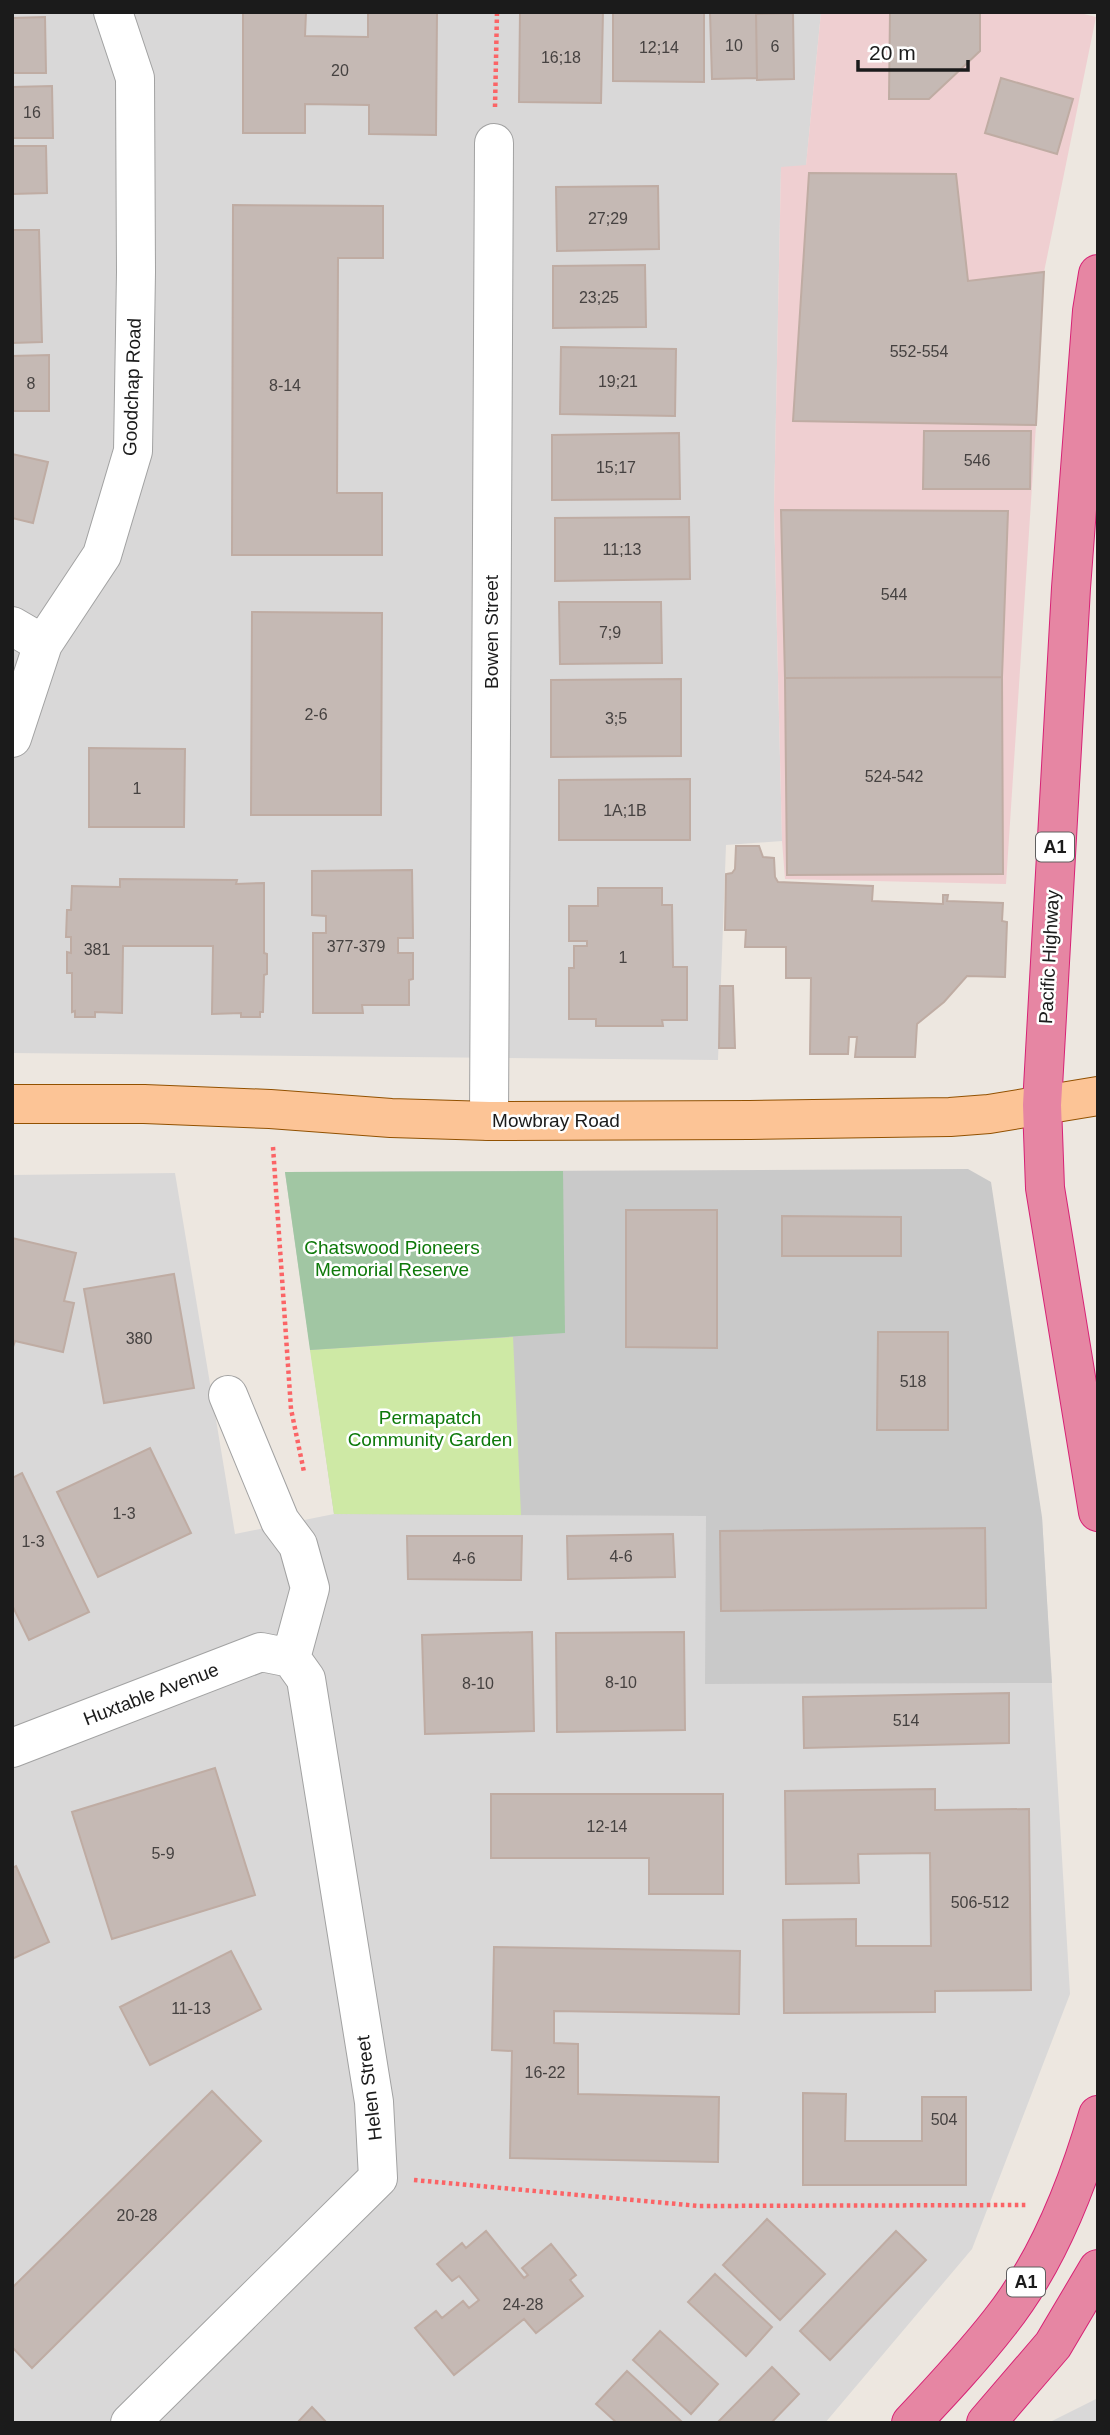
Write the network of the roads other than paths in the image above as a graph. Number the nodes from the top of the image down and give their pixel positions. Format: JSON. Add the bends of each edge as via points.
{"nodes":[{"id":1,"x":113,"y":12,"type":"edge"},
{"id":2,"x":495,"y":143,"type":"road end"},
{"id":3,"x":1098,"y":274,"type":"edge"},
{"id":4,"x":28,"y":635,"type":"edge"},
{"id":5,"x":12,"y":738,"type":"edge"},
{"id":6,"x":1098,"y":1096,"type":"edge"},
{"id":7,"x":12,"y":1104,"type":"edge"},
{"id":8,"x":1042,"y":1105,"type":"junction"},
{"id":9,"x":489,"y":1121,"type":"junction"},
{"id":10,"x":228,"y":1395,"type":"dead end"},
{"id":11,"x":1098,"y":1512,"type":"edge"},
{"id":12,"x":291,"y":1658,"type":"junction"},
{"id":13,"x":12,"y":1748,"type":"edge"},
{"id":14,"x":1098,"y":2115,"type":"edge"},
{"id":15,"x":1098,"y":2269,"type":"edge"},
{"id":16,"x":130,"y":2423,"type":"edge"},
{"id":17,"x":911,"y":2423,"type":"edge"},
{"id":18,"x":986,"y":2423,"type":"edge"}],
"edges":[{"from":1,"to":4,"type":"street","name":"Goodchap Road","via":[[135,78],[133,451],[102,555]]},
{"from":2,"to":9,"type":"street","name":"Bowen Street"},
{"from":3,"to":8,"type":"highway","name":"Pacific Highway","number":"A1","via":[[1071,589]]},
{"from":4,"to":5,"type":"street","name":"Goodchap Road"},
{"from":6,"to":8,"type":"main road","name":"Mowbray Road"},
{"from":7,"to":9,"type":"main road","name":"Mowbray Road","via":[[144,1104]]},
{"from":8,"to":9,"type":"main road","name":"Mowbray Road","via":[[928,1118]]},
{"from":8,"to":11,"type":"highway","name":"Pacific Highway","number":"A1","via":[[1045,1188]]},
{"from":10,"to":12,"type":"street","via":[[280,1521],[298,1545],[310,1588]]},
{"from":12,"to":13,"type":"street","name":"Huxtable Avenue","via":[[261,1652]]},
{"from":12,"to":16,"type":"street","name":"Helen Street","via":[[306,1679],[374,2102],[378,2178]]},
{"from":14,"to":17,"type":"highway","number":"A1","via":[[1070,2195],[1040,2261],[1002,2320]]},
{"from":15,"to":18,"type":"highway","via":[[1053,2345]]}]}
